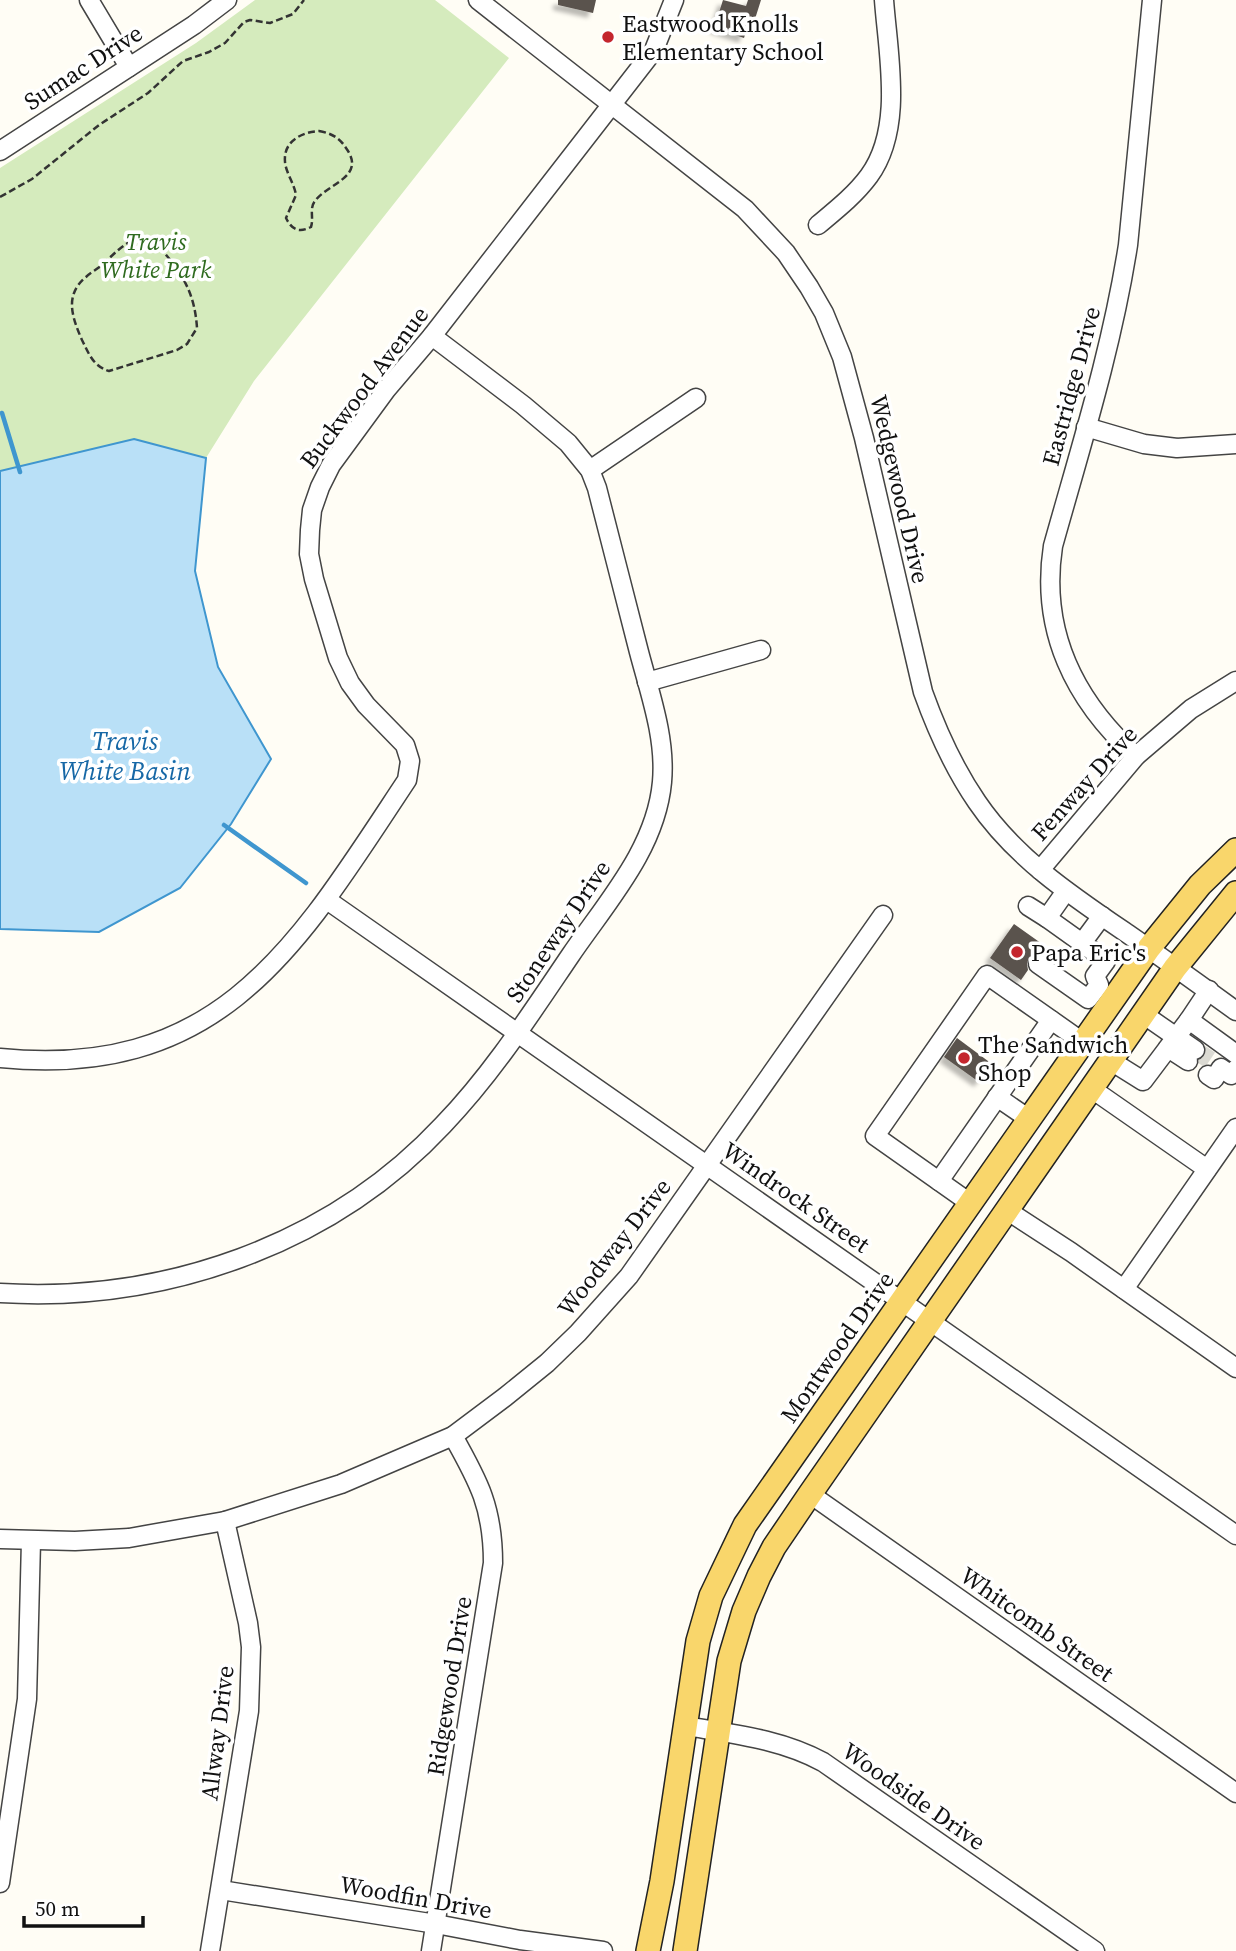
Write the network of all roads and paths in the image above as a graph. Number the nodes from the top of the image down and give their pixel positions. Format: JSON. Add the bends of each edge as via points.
{"nodes":[{"id":1,"x":89,"y":0,"type":"edge"},
{"id":2,"x":227,"y":0,"type":"edge"},
{"id":3,"x":304,"y":0,"type":"edge"},
{"id":4,"x":478,"y":0,"type":"edge"},
{"id":5,"x":674,"y":0,"type":"edge"},
{"id":6,"x":884,"y":0,"type":"edge"},
{"id":7,"x":1152,"y":0,"type":"edge"},
{"id":8,"x":130,"y":66,"type":"junction"},
{"id":9,"x":612,"y":105,"type":"junction"},
{"id":10,"x":327,"y":132,"type":"joint"},
{"id":11,"x":0,"y":151,"type":"edge"},
{"id":12,"x":0,"y":198,"type":"edge"},
{"id":13,"x":818,"y":225,"type":"dead end"},
{"id":14,"x":800,"y":240,"type":"dead end"},
{"id":15,"x":786,"y":253,"type":"junction"},
{"id":16,"x":192,"y":296,"type":"joint"},
{"id":17,"x":432,"y":336,"type":"junction"},
{"id":18,"x":696,"y":398,"type":"dead end"},
{"id":19,"x":1086,"y":427,"type":"junction"},
{"id":20,"x":1236,"y":444,"type":"edge"},
{"id":21,"x":590,"y":470,"type":"junction"},
{"id":22,"x":761,"y":650,"type":"dead end"},
{"id":23,"x":1236,"y":681,"type":"edge"},
{"id":24,"x":647,"y":682,"type":"junction"},
{"id":25,"x":1136,"y":756,"type":"junction"},
{"id":26,"x":1236,"y":850,"type":"edge"},
{"id":27,"x":1040,"y":870,"type":"junction"},
{"id":28,"x":1066,"y":891,"type":"junction"},
{"id":29,"x":1235,"y":895,"type":"edge"},
{"id":30,"x":327,"y":900,"type":"junction"},
{"id":31,"x":1028,"y":906,"type":"dead end"},
{"id":32,"x":883,"y":915,"type":"dead end"},
{"id":33,"x":1102,"y":916,"type":"junction"},
{"id":34,"x":1047,"y":918,"type":"junction"},
{"id":35,"x":1082,"y":943,"type":"junction"},
{"id":36,"x":1149,"y":948,"type":"junction"},
{"id":37,"x":1038,"y":964,"type":"dead end"},
{"id":38,"x":1175,"y":968,"type":"junction"},
{"id":39,"x":1209,"y":990,"type":"junction"},
{"id":40,"x":1097,"y":1005,"type":"junction"},
{"id":41,"x":1236,"y":1011,"type":"edge"},
{"id":42,"x":1143,"y":1014,"type":"junction"},
{"id":43,"x":1051,"y":1020,"type":"junction"},
{"id":44,"x":1189,"y":1020,"type":"junction"},
{"id":45,"x":518,"y":1033,"type":"junction"},
{"id":46,"x":1172,"y":1042,"type":"junction"},
{"id":47,"x":1083,"y":1043,"type":"junction"},
{"id":48,"x":1236,"y":1054,"type":"edge"},
{"id":49,"x":1192,"y":1055,"type":"tunnel mouth"},
{"id":50,"x":0,"y":1058,"type":"edge"},
{"id":51,"x":1111,"y":1061,"type":"junction"},
{"id":52,"x":1092,"y":1089,"type":"junction"},
{"id":53,"x":997,"y":1097,"type":"junction"},
{"id":54,"x":1236,"y":1128,"type":"edge"},
{"id":55,"x":1022,"y":1129,"type":"junction"},
{"id":56,"x":1045,"y":1157,"type":"junction"},
{"id":57,"x":708,"y":1165,"type":"junction"},
{"id":58,"x":1207,"y":1170,"type":"junction"},
{"id":59,"x":939,"y":1181,"type":"junction"},
{"id":60,"x":970,"y":1203,"type":"junction"},
{"id":61,"x":1008,"y":1211,"type":"junction"},
{"id":62,"x":1124,"y":1289,"type":"junction"},
{"id":63,"x":0,"y":1293,"type":"edge"},
{"id":64,"x":902,"y":1300,"type":"junction"},
{"id":65,"x":931,"y":1321,"type":"junction"},
{"id":66,"x":1236,"y":1368,"type":"edge"},
{"id":67,"x":453,"y":1436,"type":"junction"},
{"id":68,"x":810,"y":1494,"type":"junction"},
{"id":69,"x":225,"y":1521,"type":"junction"},
{"id":70,"x":1236,"y":1535,"type":"edge"},
{"id":71,"x":0,"y":1539,"type":"edge"},
{"id":72,"x":31,"y":1541,"type":"junction"},
{"id":73,"x":686,"y":1726,"type":"junction"},
{"id":74,"x":720,"y":1731,"type":"junction"},
{"id":75,"x":8,"y":1772,"type":"edge"},
{"id":76,"x":1236,"y":1793,"type":"edge"},
{"id":77,"x":0,"y":1883,"type":"edge"},
{"id":78,"x":221,"y":1890,"type":"junction"},
{"id":79,"x":436,"y":1924,"type":"junction"},
{"id":80,"x":210,"y":1951,"type":"edge"},
{"id":81,"x":431,"y":1951,"type":"edge"},
{"id":82,"x":603,"y":1951,"type":"edge"},
{"id":83,"x":648,"y":1951,"type":"edge"},
{"id":84,"x":685,"y":1951,"type":"edge"},
{"id":85,"x":1095,"y":1951,"type":"edge"}],
"edges":[{"from":1,"to":8,"type":"street"},
{"from":2,"to":8,"type":"street","name":"Sumac Drive"},
{"from":3,"to":12,"type":"path","via":[[293,14],[270,23],[244,22],[225,43],[183,61],[148,93]]},
{"from":4,"to":9,"type":"street","name":"Wedgewood Drive"},
{"from":5,"to":9,"type":"street","name":"Buckwood Avenue","via":[[653,50]]},
{"from":6,"to":13,"type":"street","via":[[892,112],[886,141],[870,175]]},
{"from":7,"to":19,"type":"street","name":"Eastridge Drive","via":[[1128,245],[1105,362]]},
{"from":8,"to":11,"type":"street","name":"Sumac Drive"},
{"from":9,"to":15,"type":"street","name":"Wedgewood Drive","via":[[745,209]]},
{"from":9,"to":17,"type":"street","name":"Buckwood Avenue"},
{"from":10,"to":10,"type":"path","via":[[306,132],[288,146],[285,160],[296,195],[286,218],[296,230],[311,227],[313,203],[350,173],[346,148]]},
{"from":14,"to":15,"type":"street"},
{"from":15,"to":27,"type":"street","name":"Wedgewood Drive","via":[[824,313],[842,357],[923,692],[936,729],[977,803]]},
{"from":16,"to":16,"type":"path","via":[[160,244],[142,236],[130,240],[86,276],[75,288],[71,305],[94,364],[109,371],[187,344],[197,328]]},
{"from":17,"to":21,"type":"street","name":"Stoneway Drive","via":[[568,443]]},
{"from":17,"to":30,"type":"street","name":"Buckwood Avenue","via":[[331,465],[312,510],[309,554],[338,658],[366,705],[405,745],[410,761],[407,780]]},
{"from":18,"to":21,"type":"street"},
{"from":19,"to":20,"type":"street","via":[[1143,444],[1177,448]]},
{"from":19,"to":25,"type":"street","name":"Eastridge Drive","via":[[1053,546],[1052,618],[1078,688],[1097,717]]},
{"from":21,"to":24,"type":"street","name":"Stoneway Drive"},
{"from":22,"to":24,"type":"street"},
{"from":23,"to":25,"type":"street","name":"Fenway Drive","via":[[1191,709]]},
{"from":24,"to":45,"type":"street","name":"Stoneway Drive","via":[[661,737],[662,764],[650,831],[634,863]]},
{"from":25,"to":27,"type":"street","name":"Fenway Drive"},
{"from":26,"to":36,"type":"main road","name":"Montwood Drive","via":[[1200,885]]},
{"from":27,"to":28,"type":"street","name":"Wedgewood Drive"},
{"from":28,"to":33,"type":"street","name":"Wedgewood Drive"},
{"from":28,"to":34,"type":"street"},
{"from":29,"to":38,"type":"main road"},
{"from":30,"to":45,"type":"street","name":"Windrock Street"},
{"from":30,"to":50,"type":"street","name":"Buckwood Avenue","via":[[255,983],[180,1032],[141,1047],[82,1059]]},
{"from":31,"to":34,"type":"street"},
{"from":32,"to":57,"type":"street","name":"Woodway Drive"},
{"from":33,"to":35,"type":"street"},
{"from":33,"to":36,"type":"street","name":"Wedgewood Drive"},
{"from":34,"to":35,"type":"street"},
{"from":35,"to":40,"type":"street","via":[[1106,961],[1095,976]]},
{"from":36,"to":38,"type":"street","name":"Wedgewood Drive"},
{"from":36,"to":40,"type":"main road","name":"Montwood Drive"},
{"from":37,"to":40,"type":"street"},
{"from":38,"to":39,"type":"street","name":"Wedgewood Drive"},
{"from":38,"to":42,"type":"main road"},
{"from":39,"to":41,"type":"street","name":"Wedgewood Drive"},
{"from":39,"to":44,"type":"street"},
{"from":40,"to":47,"type":"main road","name":"Montwood Drive"},
{"from":42,"to":46,"type":"street"},
{"from":42,"to":51,"type":"main road"},
{"from":43,"to":47,"type":"street"},
{"from":43,"to":53,"type":"street"},
{"from":43,"to":59,"type":"street","via":[[987,975],[875,1136]]},
{"from":44,"to":46,"type":"street"},
{"from":44,"to":48,"type":"street"},
{"from":45,"to":57,"type":"street","name":"Windrock Street"},
{"from":45,"to":63,"type":"street","name":"Stoneway Drive","via":[[441,1128],[398,1167],[330,1216],[293,1236],[166,1282],[64,1295]]},
{"from":46,"to":49,"type":"street"},
{"from":46,"to":51,"type":"street","via":[[1143,1081]]},
{"from":47,"to":55,"type":"main road","name":"Montwood Drive"},
{"from":51,"to":52,"type":"main road"},
{"from":52,"to":56,"type":"main road"},
{"from":52,"to":58,"type":"street"},
{"from":53,"to":55,"type":"street"},
{"from":53,"to":59,"type":"street"},
{"from":54,"to":58,"type":"street"},
{"from":55,"to":56,"type":"main road"},
{"from":55,"to":60,"type":"main road","name":"Montwood Drive"},
{"from":56,"to":61,"type":"main road"},
{"from":57,"to":64,"type":"street","name":"Windrock Street"},
{"from":57,"to":67,"type":"street","name":"Woodway Drive","via":[[629,1276],[578,1333]]},
{"from":58,"to":62,"type":"street"},
{"from":59,"to":60,"type":"street"},
{"from":60,"to":64,"type":"main road","name":"Montwood Drive"},
{"from":61,"to":62,"type":"street"},
{"from":61,"to":65,"type":"main road"},
{"from":62,"to":66,"type":"street"},
{"from":64,"to":65,"type":"street","name":"Windrock Street"},
{"from":64,"to":73,"type":"main road","name":"Montwood Drive","via":[[745,1525],[724,1566],[698,1641]]},
{"from":65,"to":68,"type":"main road"},
{"from":65,"to":70,"type":"street","name":"Windrock Street"},
{"from":67,"to":69,"type":"street","name":"Woodway Drive","via":[[341,1484]]},
{"from":67,"to":79,"type":"street","name":"Ridgewood Drive","via":[[486,1502],[493,1563]]},
{"from":68,"to":74,"type":"main road","via":[[775,1547],[744,1611],[729,1661]]},
{"from":68,"to":76,"type":"street","name":"Whitcomb Street"},
{"from":69,"to":72,"type":"street","name":"Woodway Drive","via":[[129,1538]]},
{"from":69,"to":78,"type":"street","name":"Allway Drive","via":[[248,1623],[251,1681]]},
{"from":71,"to":72,"type":"street","name":"Woodway Drive"},
{"from":72,"to":75,"type":"street","via":[[27,1699]]},
{"from":73,"to":74,"type":"street","name":"Woodside Drive"},
{"from":73,"to":83,"type":"main road","name":"Montwood Drive"},
{"from":74,"to":84,"type":"main road"},
{"from":74,"to":85,"type":"street","name":"Woodside Drive","via":[[783,1744],[823,1762]]},
{"from":75,"to":77,"type":"street"},
{"from":78,"to":79,"type":"street","name":"Woodfin Drive"},
{"from":78,"to":80,"type":"street","name":"Allway Drive"},
{"from":79,"to":81,"type":"street","name":"Ridgewood Drive"},
{"from":79,"to":82,"type":"street","name":"Woodfin Drive"}]}
